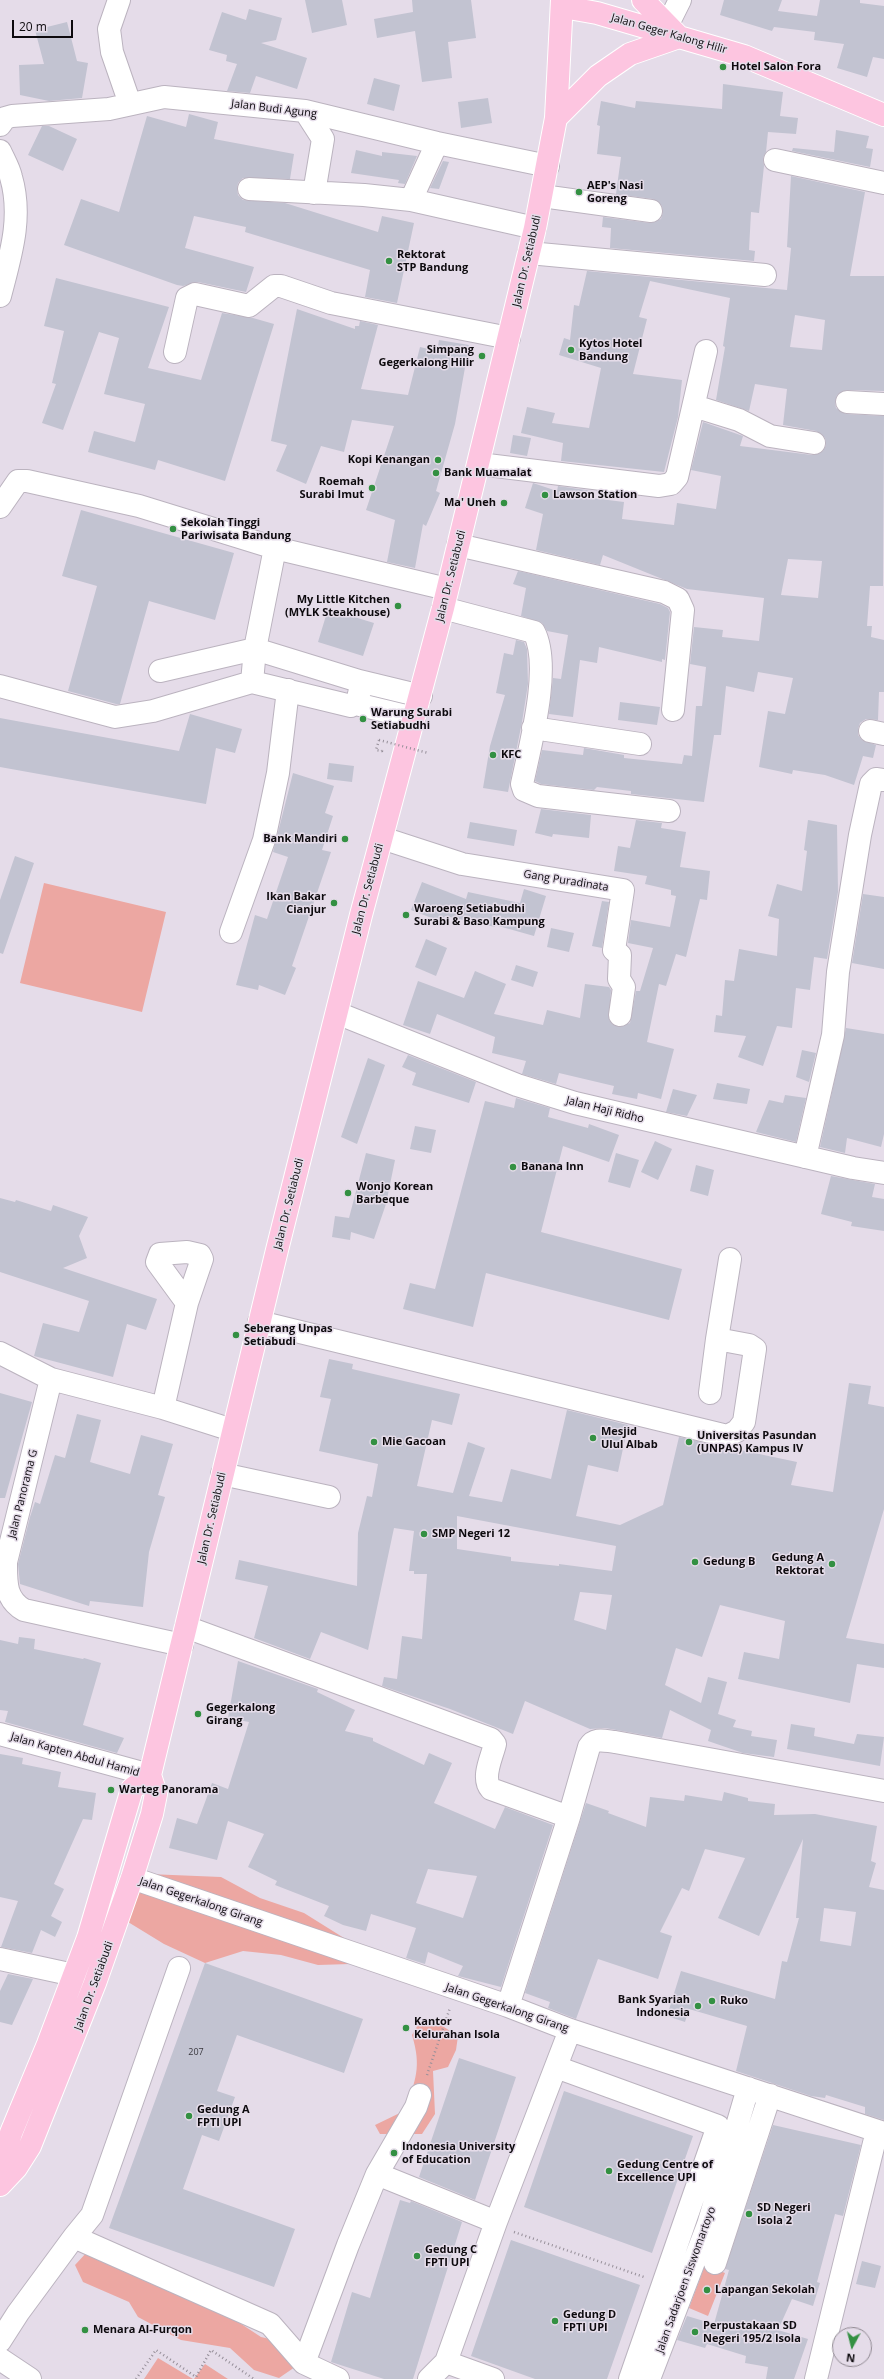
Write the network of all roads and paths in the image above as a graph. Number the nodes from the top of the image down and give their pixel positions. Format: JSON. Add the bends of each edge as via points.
{"nodes":[{"id":1,"x":119,"y":0,"type":"edge"},
{"id":2,"x":643,"y":0,"type":"edge"},
{"id":3,"x":680,"y":0,"type":"edge"},
{"id":4,"x":562,"y":4,"type":"edge"},
{"id":5,"x":673,"y":30,"type":"junction"},
{"id":6,"x":130,"y":104,"type":"junction"},
{"id":7,"x":305,"y":111,"type":"junction"},
{"id":8,"x":884,"y":115,"type":"edge"},
{"id":9,"x":556,"y":118,"type":"junction"},
{"id":10,"x":0,"y":125,"type":"edge"},
{"id":11,"x":437,"y":143,"type":"junction"},
{"id":12,"x":0,"y":152,"type":"edge"},
{"id":13,"x":775,"y":160,"type":"dead end"},
{"id":14,"x":548,"y":166,"type":"junction"},
{"id":15,"x":884,"y":183,"type":"edge"},
{"id":16,"x":249,"y":189,"type":"dead end"},
{"id":17,"x":314,"y":193,"type":"junction"},
{"id":18,"x":542,"y":196,"type":"junction"},
{"id":19,"x":411,"y":200,"type":"junction"},
{"id":20,"x":651,"y":211,"type":"dead end"},
{"id":21,"x":536,"y":228,"type":"junction"},
{"id":22,"x":529,"y":253,"type":"junction"},
{"id":23,"x":764,"y":275,"type":"dead end"},
{"id":24,"x":0,"y":296,"type":"edge"},
{"id":25,"x":509,"y":338,"type":"junction"},
{"id":26,"x":706,"y":351,"type":"dead end"},
{"id":27,"x":175,"y":352,"type":"dead end"},
{"id":28,"x":847,"y":402,"type":"dead end"},
{"id":29,"x":884,"y":404,"type":"edge"},
{"id":30,"x":694,"y":406,"type":"junction"},
{"id":31,"x":814,"y":443,"type":"dead end"},
{"id":32,"x":479,"y":464,"type":"junction"},
{"id":33,"x":0,"y":507,"type":"edge"},
{"id":34,"x":458,"y":545,"type":"junction"},
{"id":35,"x":275,"y":548,"type":"junction"},
{"id":36,"x":445,"y":598,"type":"junction"},
{"id":37,"x":256,"y":649,"type":"junction"},
{"id":38,"x":160,"y":671,"type":"dead end"},
{"id":39,"x":359,"y":681,"type":"junction"},
{"id":40,"x":252,"y":682,"type":"junction"},
{"id":41,"x":0,"y":686,"type":"edge"},
{"id":42,"x":288,"y":690,"type":"junction"},
{"id":43,"x":421,"y":696,"type":"junction"},
{"id":44,"x":356,"y":704,"type":"junction"},
{"id":45,"x":673,"y":710,"type":"dead end"},
{"id":46,"x":414,"y":718,"type":"junction"},
{"id":47,"x":533,"y":728,"type":"junction"},
{"id":48,"x":384,"y":739,"type":"dead end"},
{"id":49,"x":640,"y":744,"type":"dead end"},
{"id":50,"x":428,"y":753,"type":"dead end"},
{"id":51,"x":884,"y":780,"type":"edge"},
{"id":52,"x":669,"y":811,"type":"dead end"},
{"id":53,"x":382,"y":838,"type":"junction"},
{"id":54,"x":231,"y":932,"type":"dead end"},
{"id":55,"x":337,"y":1013,"type":"junction"},
{"id":56,"x":620,"y":1015,"type":"dead end"},
{"id":57,"x":805,"y":1157,"type":"junction"},
{"id":58,"x":884,"y":1173,"type":"edge"},
{"id":59,"x":730,"y":1260,"type":"dead end"},
{"id":60,"x":188,"y":1303,"type":"dead end"},
{"id":61,"x":259,"y":1322,"type":"junction"},
{"id":62,"x":717,"y":1339,"type":"junction"},
{"id":63,"x":0,"y":1353,"type":"edge"},
{"id":64,"x":51,"y":1379,"type":"junction"},
{"id":65,"x":710,"y":1393,"type":"dead end"},
{"id":66,"x":163,"y":1408,"type":"junction"},
{"id":67,"x":232,"y":1430,"type":"junction"},
{"id":68,"x":222,"y":1474,"type":"junction"},
{"id":69,"x":329,"y":1497,"type":"dead end"},
{"id":70,"x":3,"y":1562,"type":"edge"},
{"id":71,"x":184,"y":1636,"type":"junction"},
{"id":72,"x":0,"y":1734,"type":"edge"},
{"id":73,"x":150,"y":1776,"type":"junction"},
{"id":74,"x":884,"y":1791,"type":"edge"},
{"id":75,"x":569,"y":1817,"type":"junction"},
{"id":76,"x":132,"y":1878,"type":"junction"},
{"id":77,"x":0,"y":1959,"type":"edge"},
{"id":78,"x":179,"y":1968,"type":"dead end"},
{"id":79,"x":74,"y":1975,"type":"junction"},
{"id":80,"x":456,"y":1991,"type":"junction"},
{"id":81,"x":508,"y":2006,"type":"junction"},
{"id":82,"x":570,"y":2030,"type":"junction"},
{"id":83,"x":556,"y":2067,"type":"junction"},
{"id":84,"x":748,"y":2088,"type":"junction"},
{"id":85,"x":420,"y":2095,"type":"joint"},
{"id":86,"x":770,"y":2095,"type":"junction"},
{"id":87,"x":881,"y":2132,"type":"edge"},
{"id":88,"x":0,"y":2170,"type":"edge"},
{"id":89,"x":377,"y":2174,"type":"junction"},
{"id":90,"x":0,"y":2185,"type":"edge"},
{"id":91,"x":505,"y":2227,"type":"junction"},
{"id":92,"x":74,"y":2238,"type":"junction"},
{"id":93,"x":715,"y":2263,"type":"dead end"},
{"id":94,"x":643,"y":2276,"type":"dead end"},
{"id":95,"x":0,"y":2341,"type":"edge"},
{"id":96,"x":0,"y":2359,"type":"edge"},
{"id":97,"x":446,"y":2362,"type":"junction"},
{"id":98,"x":304,"y":2363,"type":"junction"},
{"id":99,"x":30,"y":2379,"type":"edge"},
{"id":100,"x":136,"y":2379,"type":"edge"},
{"id":101,"x":254,"y":2379,"type":"edge"},
{"id":102,"x":338,"y":2379,"type":"edge"},
{"id":103,"x":429,"y":2379,"type":"edge"},
{"id":104,"x":494,"y":2379,"type":"edge"},
{"id":105,"x":630,"y":2379,"type":"edge"},
{"id":106,"x":649,"y":2379,"type":"edge"},
{"id":107,"x":816,"y":2379,"type":"edge"}],
"edges":[{"from":1,"to":6,"type":"street","via":[[110,29],[112,52]]},
{"from":2,"to":5,"type":"main road"},
{"from":3,"to":5,"type":"street"},
{"from":4,"to":5,"type":"main road","name":"Jalan Geger Kalong Hilir"},
{"from":4,"to":9,"type":"main road","name":"Jalan Dr. Setiabudi"},
{"from":5,"to":8,"type":"main road","name":"Jalan Geger Kalong Hilir","via":[[744,56]]},
{"from":5,"to":9,"type":"main road","via":[[630,54],[598,76]]},
{"from":6,"to":7,"type":"street","name":"Jalan Budi Agung","via":[[164,97]]},
{"from":6,"to":10,"type":"street","name":"Jalan Budi Agung","via":[[109,109],[12,116],[5,118]]},
{"from":7,"to":11,"type":"street","name":"Jalan Budi Agung"},
{"from":7,"to":17,"type":"street","via":[[323,139]]},
{"from":9,"to":14,"type":"main road","name":"Jalan Dr. Setiabudi"},
{"from":11,"to":14,"type":"street","name":"Jalan Budi Agung"},
{"from":11,"to":19,"type":"street"},
{"from":12,"to":24,"type":"street","via":[[11,177],[16,207],[15,240]]},
{"from":13,"to":15,"type":"street"},
{"from":14,"to":18,"type":"main road","name":"Jalan Dr. Setiabudi"},
{"from":16,"to":17,"type":"street"},
{"from":17,"to":19,"type":"street"},
{"from":18,"to":20,"type":"street"},
{"from":18,"to":21,"type":"main road","name":"Jalan Dr. Setiabudi"},
{"from":19,"to":21,"type":"street"},
{"from":21,"to":22,"type":"main road","name":"Jalan Dr. Setiabudi"},
{"from":22,"to":23,"type":"street"},
{"from":22,"to":25,"type":"main road","name":"Jalan Dr. Setiabudi"},
{"from":25,"to":27,"type":"street","via":[[331,303],[281,286],[274,286],[249,306],[196,294],[190,295],[187,298]]},
{"from":25,"to":32,"type":"main road","name":"Jalan Dr. Setiabudi"},
{"from":26,"to":30,"type":"street"},
{"from":28,"to":29,"type":"street"},
{"from":30,"to":31,"type":"street","via":[[739,420],[770,436]]},
{"from":30,"to":32,"type":"street","via":[[677,476],[673,483],[665,486]]},
{"from":32,"to":34,"type":"main road","name":"Jalan Dr. Setiabudi"},
{"from":33,"to":35,"type":"street","via":[[18,482],[27,481],[139,506],[209,530]]},
{"from":34,"to":36,"type":"main road","name":"Jalan Dr. Setiabudi"},
{"from":34,"to":45,"type":"street","via":[[664,592],[678,599],[683,610]]},
{"from":35,"to":36,"type":"street"},
{"from":35,"to":37,"type":"street"},
{"from":36,"to":43,"type":"main road","name":"Jalan Dr. Setiabudi"},
{"from":36,"to":47,"type":"street","via":[[534,632],[541,648],[542,659]]},
{"from":37,"to":38,"type":"street"},
{"from":37,"to":39,"type":"street"},
{"from":37,"to":40,"type":"street"},
{"from":39,"to":43,"type":"street"},
{"from":39,"to":44,"type":"street","via":[[361,685]]},
{"from":40,"to":41,"type":"street","via":[[153,711],[116,718]]},
{"from":40,"to":42,"type":"street"},
{"from":42,"to":44,"type":"street","via":[[351,706]]},
{"from":42,"to":54,"type":"street","via":[[278,773],[264,840]]},
{"from":43,"to":46,"type":"main road","name":"Jalan Dr. Setiabudi"},
{"from":44,"to":46,"type":"street"},
{"from":46,"to":53,"type":"main road","name":"Jalan Dr. Setiabudi"},
{"from":47,"to":49,"type":"street"},
{"from":47,"to":52,"type":"street","via":[[522,784],[524,790],[531,794]]},
{"from":48,"to":50,"type":"path","bridge":true,"via":[[382,751],[376,750],[379,740]]},
{"from":51,"to":57,"type":"street","via":[[872,780],[863,820],[838,972],[833,1035]]},
{"from":53,"to":55,"type":"main road","name":"Jalan Dr. Setiabudi"},
{"from":53,"to":56,"type":"street","name":"Gang Puradinata","via":[[462,864],[624,890],[614,950],[620,955],[619,979],[624,987]]},
{"from":55,"to":57,"type":"street","name":"Jalan Haji Ridho","via":[[517,1085],[575,1103]]},
{"from":55,"to":61,"type":"main road","name":"Jalan Dr. Setiabudi"},
{"from":57,"to":58,"type":"street","name":"Jalan Haji Ridho"},
{"from":59,"to":62,"type":"street"},
{"from":60,"to":66,"type":"street"},
{"from":61,"to":62,"type":"street","via":[[727,1436],[737,1431],[744,1422],[755,1349],[749,1345]]},
{"from":61,"to":67,"type":"main road","name":"Jalan Dr. Setiabudi"},
{"from":62,"to":65,"type":"street"},
{"from":63,"to":64,"type":"street"},
{"from":64,"to":66,"type":"street"},
{"from":64,"to":70,"type":"street","name":"Jalan Panorama G"},
{"from":66,"to":67,"type":"street"},
{"from":67,"to":68,"type":"main road","name":"Jalan Dr. Setiabudi"},
{"from":68,"to":69,"type":"street"},
{"from":68,"to":71,"type":"main road","name":"Jalan Dr. Setiabudi"},
{"from":70,"to":71,"type":"street","name":"Jalan Panorama G","via":[[7,1592],[24,1610]]},
{"from":71,"to":73,"type":"main road","name":"Jalan Dr. Setiabudi"},
{"from":71,"to":75,"type":"street","name":"Jalan Panorama G","via":[[491,1739],[495,1744],[486,1777],[487,1785],[491,1789]]},
{"from":72,"to":73,"type":"street","name":"Jalan Kapten Abdul Hamid"},
{"from":73,"to":76,"type":"main road","name":"Jalan Dr. Setiabudi","via":[[156,1794]]},
{"from":73,"to":79,"type":"main road","name":"Jalan Dr. Setiabudi","via":[[132,1789],[88,1938]]},
{"from":74,"to":75,"type":"street","via":[[597,1740],[589,1747]]},
{"from":75,"to":81,"type":"street"},
{"from":76,"to":80,"type":"street","name":"Jalan Gegerkalong Girang"},
{"from":76,"to":90,"type":"main road","name":"Jalan Dr. Setiabudi","via":[[70,2049],[30,2146],[16,2168]]},
{"from":77,"to":79,"type":"street"},
{"from":78,"to":92,"type":"street","via":[[92,2215]]},
{"from":79,"to":88,"type":"main road","name":"Jalan Dr. Setiabudi","via":[[11,2133]]},
{"from":80,"to":81,"type":"street","name":"Jalan Gegerkalong Girang"},
{"from":80,"to":85,"type":"path"},
{"from":81,"to":82,"type":"street","name":"Jalan Gegerkalong Girang"},
{"from":82,"to":83,"type":"street"},
{"from":82,"to":84,"type":"street","name":"Jalan Gegerkalong Girang"},
{"from":83,"to":91,"type":"street"},
{"from":83,"to":105,"type":"street","via":[[718,2126]]},
{"from":84,"to":86,"type":"street","name":"Jalan Gegerkalong Girang"},
{"from":84,"to":106,"type":"street","name":"Jalan Sadarjoen Siswomartoyo","via":[[708,2225]]},
{"from":85,"to":89,"type":"street","via":[[416,2107]]},
{"from":86,"to":87,"type":"street","name":"Jalan Gegerkalong Girang"},
{"from":86,"to":93,"type":"street"},
{"from":87,"to":107,"type":"street"},
{"from":89,"to":91,"type":"street"},
{"from":89,"to":98,"type":"street"},
{"from":91,"to":94,"type":"path"},
{"from":91,"to":97,"type":"street"},
{"from":92,"to":95,"type":"street"},
{"from":92,"to":98,"type":"street","via":[[270,2324]]},
{"from":96,"to":99,"type":"street"},
{"from":97,"to":103,"type":"street"},
{"from":97,"to":104,"type":"street"},
{"from":98,"to":102,"type":"street"},
{"from":100,"to":101,"type":"path","via":[[156,2350],[196,2377],[211,2350]]}]}
